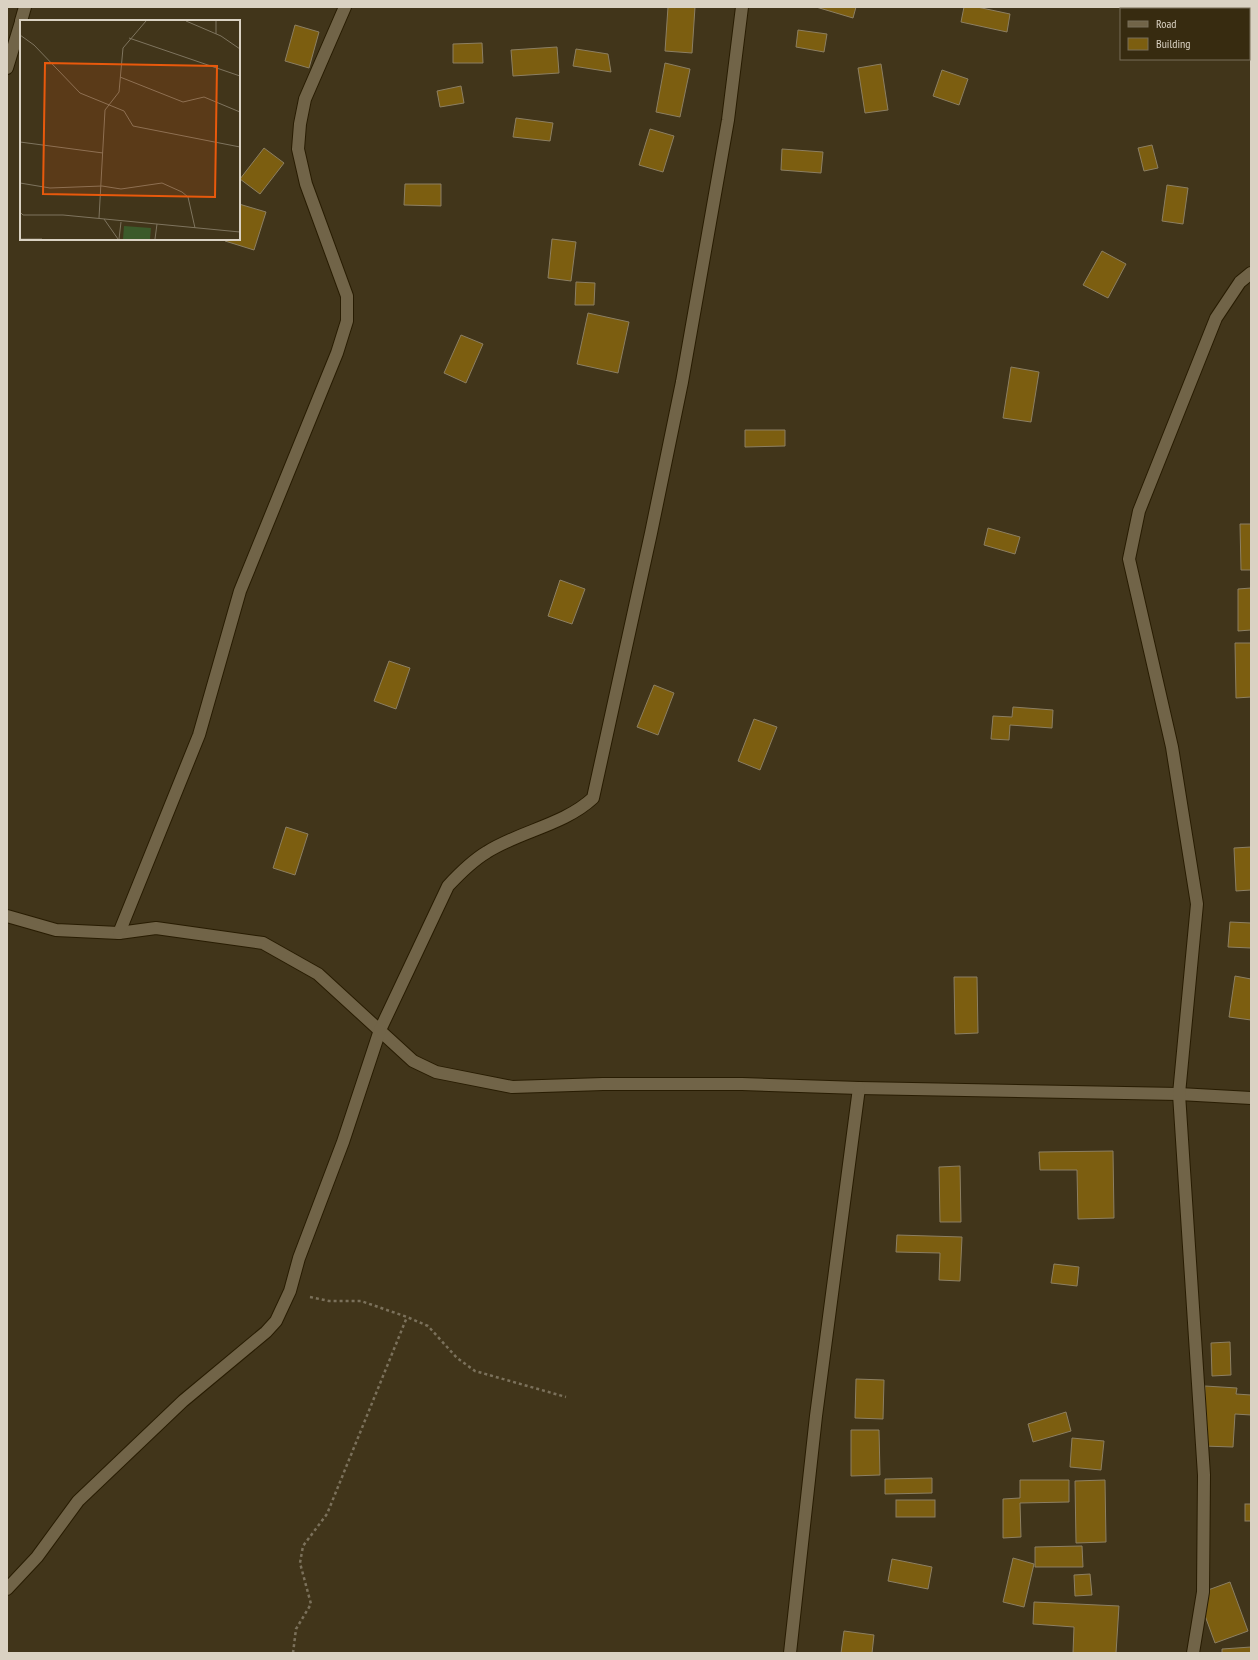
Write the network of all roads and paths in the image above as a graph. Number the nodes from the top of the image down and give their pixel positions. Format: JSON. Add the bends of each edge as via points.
{"nodes":[{"id":1,"x":25,"y":7,"type":"edge"},
{"id":2,"x":345,"y":7,"type":"edge"},
{"id":3,"x":742,"y":7,"type":"edge"},
{"id":4,"x":21,"y":20,"type":"edge"},
{"id":5,"x":20,"y":24,"type":"edge"},
{"id":6,"x":7,"y":68,"type":"edge"},
{"id":7,"x":1251,"y":273,"type":"edge"},
{"id":8,"x":7,"y":916,"type":"edge"},
{"id":9,"x":119,"y":933,"type":"junction"},
{"id":10,"x":380,"y":1030,"type":"junction"},
{"id":11,"x":859,"y":1088,"type":"junction"},
{"id":12,"x":1179,"y":1094,"type":"junction"},
{"id":13,"x":1251,"y":1098,"type":"edge"},
{"id":14,"x":292,"y":1284,"type":"junction"},
{"id":15,"x":407,"y":1317,"type":"junction"},
{"id":16,"x":566,"y":1397,"type":"dead end"},
{"id":17,"x":7,"y":1589,"type":"edge"},
{"id":18,"x":293,"y":1653,"type":"edge"},
{"id":19,"x":790,"y":1653,"type":"edge"},
{"id":20,"x":1193,"y":1653,"type":"edge"}],
"edges":[{"from":1,"to":4,"type":"street"},
{"from":2,"to":9,"type":"street","via":[[305,99],[298,149],[306,184],[347,296],[347,321],[337,353],[240,592],[199,735]]},
{"from":3,"to":10,"type":"street","via":[[728,120],[682,382],[593,798],[574,811],[488,851],[448,886]]},
{"from":5,"to":6,"type":"street"},
{"from":7,"to":12,"type":"street","via":[[1240,282],[1216,318],[1139,511],[1129,559],[1172,747],[1197,904]]},
{"from":8,"to":9,"type":"street","via":[[56,930]]},
{"from":9,"to":10,"type":"street","via":[[156,928],[263,943],[318,974]]},
{"from":10,"to":11,"type":"street","via":[[413,1061],[436,1072],[512,1087],[742,1084]]},
{"from":10,"to":14,"type":"street"},
{"from":11,"to":12,"type":"street"},
{"from":11,"to":19,"type":"street","via":[[816,1416]]},
{"from":12,"to":13,"type":"street"},
{"from":12,"to":20,"type":"street","via":[[1204,1475],[1203,1592]]},
{"from":14,"to":15,"type":"path","via":[[313,1298],[361,1301]]},
{"from":14,"to":17,"type":"street","via":[[276,1321],[266,1332],[183,1401],[78,1501],[37,1558]]},
{"from":15,"to":16,"type":"path","via":[[428,1326],[457,1358],[475,1371]]},
{"from":15,"to":18,"type":"path","via":[[327,1514],[303,1546],[300,1563],[310,1604],[296,1629]]}]}
